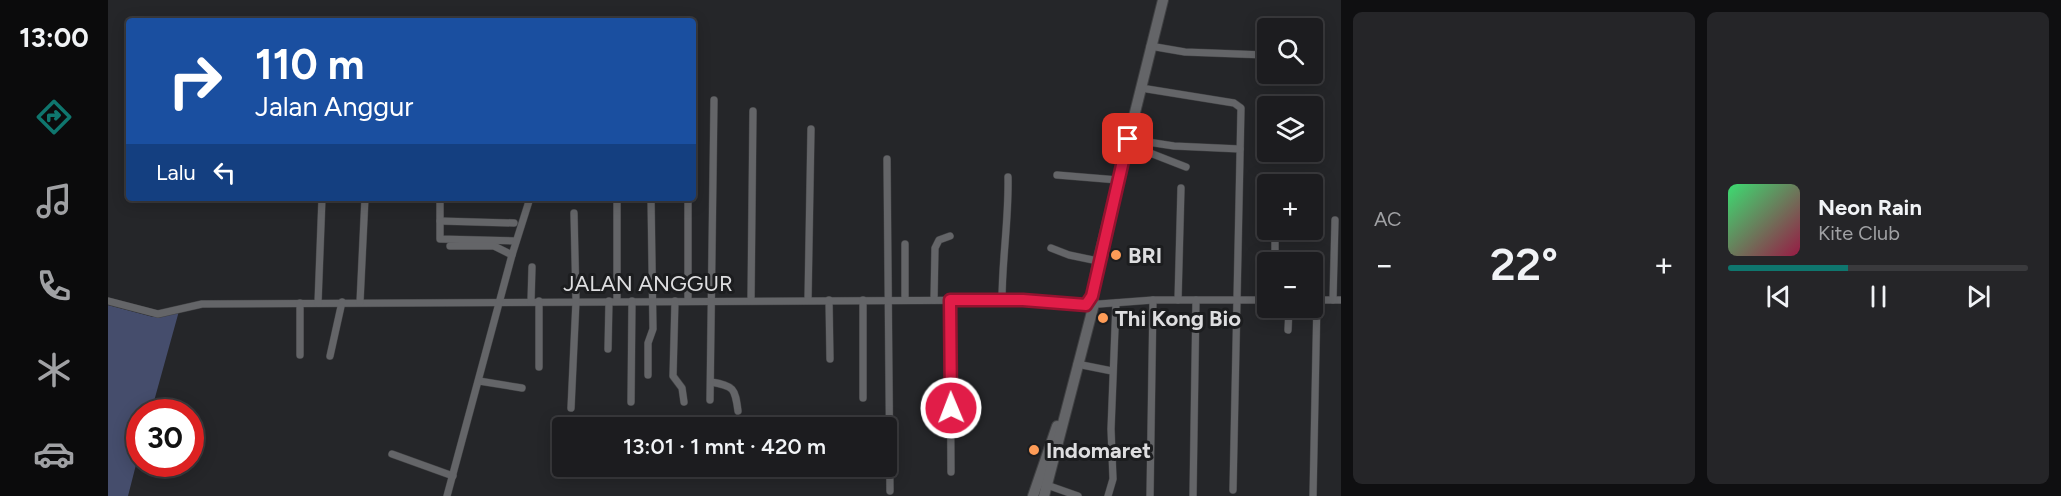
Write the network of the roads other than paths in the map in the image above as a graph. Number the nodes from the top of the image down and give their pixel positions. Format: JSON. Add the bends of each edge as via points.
{"nodes":[{"id":1,"x":1163,"y":0,"type":"edge"},
{"id":2,"x":1150,"y":46,"type":"junction"},
{"id":3,"x":1257,"y":55,"type":"edge"},
{"id":4,"x":1141,"y":88,"type":"junction"},
{"id":5,"x":714,"y":100,"type":"dead end"},
{"id":6,"x":753,"y":111,"type":"dead end"},
{"id":7,"x":811,"y":129,"type":"dead end"},
{"id":8,"x":1128,"y":142,"type":"junction"},
{"id":9,"x":1240,"y":149,"type":"junction"},
{"id":10,"x":887,"y":159,"type":"dead end"},
{"id":11,"x":1186,"y":167,"type":"dead end"},
{"id":12,"x":1057,"y":175,"type":"dead end"},
{"id":13,"x":1008,"y":177,"type":"dead end"},
{"id":14,"x":1118,"y":180,"type":"junction"},
{"id":15,"x":1181,"y":188,"type":"dead end"},
{"id":16,"x":322,"y":201,"type":"edge"},
{"id":17,"x":365,"y":201,"type":"edge"},
{"id":18,"x":440,"y":201,"type":"edge"},
{"id":19,"x":529,"y":201,"type":"edge"},
{"id":20,"x":651,"y":201,"type":"edge"},
{"id":21,"x":688,"y":201,"type":"edge"},
{"id":22,"x":617,"y":202,"type":"dead end"},
{"id":23,"x":574,"y":213,"type":"dead end"},
{"id":24,"x":1335,"y":220,"type":"dead end"},
{"id":25,"x":440,"y":221,"type":"junction"},
{"id":26,"x":514,"y":223,"type":"dead end"},
{"id":27,"x":950,"y":236,"type":"dead end"},
{"id":28,"x":516,"y":241,"type":"junction"},
{"id":29,"x":905,"y":244,"type":"dead end"},
{"id":30,"x":450,"y":246,"type":"dead end"},
{"id":31,"x":1051,"y":248,"type":"dead end"},
{"id":32,"x":512,"y":255,"type":"junction"},
{"id":33,"x":1098,"y":261,"type":"junction"},
{"id":34,"x":532,"y":267,"type":"dead end"},
{"id":35,"x":751,"y":300,"type":"junction"},
{"id":36,"x":808,"y":300,"type":"junction"},
{"id":37,"x":829,"y":300,"type":"junction"},
{"id":38,"x":863,"y":300,"type":"junction"},
{"id":39,"x":888,"y":300,"type":"junction"},
{"id":40,"x":905,"y":300,"type":"junction"},
{"id":41,"x":934,"y":300,"type":"junction"},
{"id":42,"x":950,"y":300,"type":"junction"},
{"id":43,"x":1002,"y":300,"type":"junction"},
{"id":44,"x":1153,"y":300,"type":"junction"},
{"id":45,"x":1178,"y":300,"type":"junction"},
{"id":46,"x":1196,"y":300,"type":"junction"},
{"id":47,"x":1257,"y":300,"type":"edge"},
{"id":48,"x":1337,"y":300,"type":"edge"},
{"id":49,"x":108,"y":301,"type":"edge"},
{"id":50,"x":501,"y":301,"type":"junction"},
{"id":51,"x":535,"y":301,"type":"junction"},
{"id":52,"x":576,"y":301,"type":"junction"},
{"id":53,"x":609,"y":301,"type":"junction"},
{"id":54,"x":617,"y":301,"type":"junction"},
{"id":55,"x":632,"y":301,"type":"junction"},
{"id":56,"x":651,"y":301,"type":"junction"},
{"id":57,"x":675,"y":301,"type":"junction"},
{"id":58,"x":688,"y":301,"type":"junction"},
{"id":59,"x":710,"y":301,"type":"junction"},
{"id":60,"x":1237,"y":301,"type":"junction"},
{"id":61,"x":360,"y":302,"type":"junction"},
{"id":62,"x":1091,"y":302,"type":"junction"},
{"id":63,"x":300,"y":303,"type":"junction"},
{"id":64,"x":318,"y":303,"type":"junction"},
{"id":65,"x":342,"y":303,"type":"junction"},
{"id":66,"x":1116,"y":303,"type":"junction"},
{"id":67,"x":1289,"y":318,"type":"edge"},
{"id":68,"x":1315,"y":318,"type":"edge"},
{"id":69,"x":1288,"y":330,"type":"dead end"},
{"id":70,"x":608,"y":349,"type":"dead end"},
{"id":71,"x":300,"y":355,"type":"dead end"},
{"id":72,"x":330,"y":357,"type":"dead end"},
{"id":73,"x":830,"y":359,"type":"dead end"},
{"id":74,"x":1077,"y":364,"type":"junction"},
{"id":75,"x":539,"y":367,"type":"dead end"},
{"id":76,"x":1112,"y":371,"type":"junction"},
{"id":77,"x":648,"y":375,"type":"dead end"},
{"id":78,"x":479,"y":381,"type":"junction"},
{"id":79,"x":711,"y":382,"type":"junction"},
{"id":80,"x":522,"y":388,"type":"dead end"},
{"id":81,"x":863,"y":398,"type":"dead end"},
{"id":82,"x":710,"y":400,"type":"dead end"},
{"id":83,"x":631,"y":402,"type":"dead end"},
{"id":84,"x":684,"y":402,"type":"dead end"},
{"id":85,"x":571,"y":408,"type":"dead end"},
{"id":86,"x":738,"y":411,"type":"dead end"},
{"id":87,"x":1064,"y":413,"type":"junction"},
{"id":88,"x":392,"y":454,"type":"dead end"},
{"id":89,"x":951,"y":472,"type":"dead end"},
{"id":90,"x":453,"y":477,"type":"junction"},
{"id":91,"x":1042,"y":483,"type":"junction"},
{"id":92,"x":1233,"y":490,"type":"dead end"},
{"id":93,"x":890,"y":491,"type":"dead end"},
{"id":94,"x":447,"y":496,"type":"edge"},
{"id":95,"x":1033,"y":496,"type":"edge"},
{"id":96,"x":1044,"y":496,"type":"edge"},
{"id":97,"x":1078,"y":496,"type":"edge"},
{"id":98,"x":1108,"y":496,"type":"edge"},
{"id":99,"x":1150,"y":496,"type":"edge"},
{"id":100,"x":1193,"y":496,"type":"edge"},
{"id":101,"x":1313,"y":496,"type":"edge"}],
"edges":[{"from":1,"to":2,"type":"main road"},
{"from":2,"to":3,"type":"street","via":[[1185,52]]},
{"from":2,"to":4,"type":"main road"},
{"from":4,"to":8,"type":"main road"},
{"from":4,"to":9,"type":"street","via":[[1239,105]]},
{"from":5,"to":59,"type":"street"},
{"from":6,"to":35,"type":"street"},
{"from":7,"to":36,"type":"street"},
{"from":8,"to":9,"type":"street"},
{"from":8,"to":11,"type":"street"},
{"from":8,"to":14,"type":"main road"},
{"from":9,"to":60,"type":"street"},
{"from":10,"to":39,"type":"street"},
{"from":12,"to":14,"type":"street"},
{"from":13,"to":43,"type":"street"},
{"from":14,"to":33,"type":"main road"},
{"from":15,"to":45,"type":"street"},
{"from":16,"to":64,"type":"street"},
{"from":17,"to":61,"type":"street"},
{"from":18,"to":25,"type":"street"},
{"from":19,"to":28,"type":"street"},
{"from":20,"to":56,"type":"street"},
{"from":21,"to":58,"type":"street"},
{"from":22,"to":54,"type":"street"},
{"from":23,"to":52,"type":"street"},
{"from":24,"to":48,"type":"street"},
{"from":25,"to":26,"type":"street"},
{"from":25,"to":28,"type":"street","via":[[440,239]]},
{"from":27,"to":41,"type":"street","via":[[939,240],[934,248]]},
{"from":28,"to":32,"type":"street"},
{"from":29,"to":40,"type":"street"},
{"from":30,"to":32,"type":"street","via":[[494,246]]},
{"from":31,"to":33,"type":"street"},
{"from":32,"to":50,"type":"street"},
{"from":33,"to":62,"type":"main road"},
{"from":34,"to":51,"type":"street"},
{"from":35,"to":36,"type":"street","name":"JALAN ANGGUR"},
{"from":35,"to":59,"type":"street","name":"JALAN ANGGUR"},
{"from":36,"to":37,"type":"street","name":"JALAN ANGGUR"},
{"from":37,"to":38,"type":"street","name":"JALAN ANGGUR"},
{"from":37,"to":73,"type":"street"},
{"from":38,"to":39,"type":"street","name":"JALAN ANGGUR"},
{"from":38,"to":81,"type":"street"},
{"from":39,"to":40,"type":"street","name":"JALAN ANGGUR"},
{"from":39,"to":93,"type":"street"},
{"from":40,"to":41,"type":"street","name":"JALAN ANGGUR"},
{"from":41,"to":42,"type":"street","name":"JALAN ANGGUR"},
{"from":42,"to":43,"type":"street","name":"JALAN ANGGUR"},
{"from":42,"to":89,"type":"street"},
{"from":43,"to":62,"type":"street","name":"JALAN ANGGUR"},
{"from":44,"to":45,"type":"street","name":"JALAN ANGGUR"},
{"from":44,"to":66,"type":"street","name":"JALAN ANGGUR"},
{"from":44,"to":99,"type":"street"},
{"from":45,"to":46,"type":"street","name":"JALAN ANGGUR"},
{"from":46,"to":60,"type":"street","name":"JALAN ANGGUR"},
{"from":46,"to":100,"type":"street"},
{"from":47,"to":60,"type":"street","name":"JALAN ANGGUR"},
{"from":49,"to":63,"type":"street","name":"JALAN ANGGUR","via":[[158,314],[202,304]]},
{"from":50,"to":51,"type":"street","name":"JALAN ANGGUR"},
{"from":50,"to":61,"type":"street","name":"JALAN ANGGUR"},
{"from":50,"to":78,"type":"street"},
{"from":51,"to":52,"type":"street","name":"JALAN ANGGUR"},
{"from":51,"to":75,"type":"street"},
{"from":52,"to":53,"type":"street","name":"JALAN ANGGUR"},
{"from":52,"to":85,"type":"street"},
{"from":53,"to":54,"type":"street","name":"JALAN ANGGUR"},
{"from":53,"to":70,"type":"street"},
{"from":54,"to":55,"type":"street","name":"JALAN ANGGUR"},
{"from":55,"to":56,"type":"street","name":"JALAN ANGGUR"},
{"from":55,"to":83,"type":"street"},
{"from":56,"to":57,"type":"street","name":"JALAN ANGGUR"},
{"from":56,"to":77,"type":"street","via":[[653,329],[648,343]]},
{"from":57,"to":58,"type":"street","name":"JALAN ANGGUR"},
{"from":57,"to":84,"type":"street","via":[[673,376]]},
{"from":58,"to":59,"type":"street","name":"JALAN ANGGUR"},
{"from":59,"to":79,"type":"street"},
{"from":60,"to":92,"type":"street"},
{"from":61,"to":65,"type":"street","name":"JALAN ANGGUR"},
{"from":62,"to":66,"type":"street","name":"JALAN ANGGUR"},
{"from":62,"to":74,"type":"main road"},
{"from":62,"to":87,"type":"main road"},
{"from":63,"to":64,"type":"street","name":"JALAN ANGGUR"},
{"from":63,"to":71,"type":"street"},
{"from":64,"to":65,"type":"street","name":"JALAN ANGGUR"},
{"from":65,"to":72,"type":"street"},
{"from":66,"to":76,"type":"street"},
{"from":67,"to":69,"type":"street"},
{"from":68,"to":101,"type":"street"},
{"from":74,"to":76,"type":"street"},
{"from":74,"to":87,"type":"main road"},
{"from":76,"to":98,"type":"street","via":[[1113,479]]},
{"from":78,"to":80,"type":"street"},
{"from":78,"to":90,"type":"street"},
{"from":79,"to":82,"type":"street"},
{"from":79,"to":86,"type":"street","via":[[731,387]]},
{"from":87,"to":91,"type":"main road"},
{"from":88,"to":90,"type":"street"},
{"from":90,"to":94,"type":"street"},
{"from":91,"to":95,"type":"main road"},
{"from":91,"to":96,"type":"main road"},
{"from":91,"to":97,"type":"street"}]}
